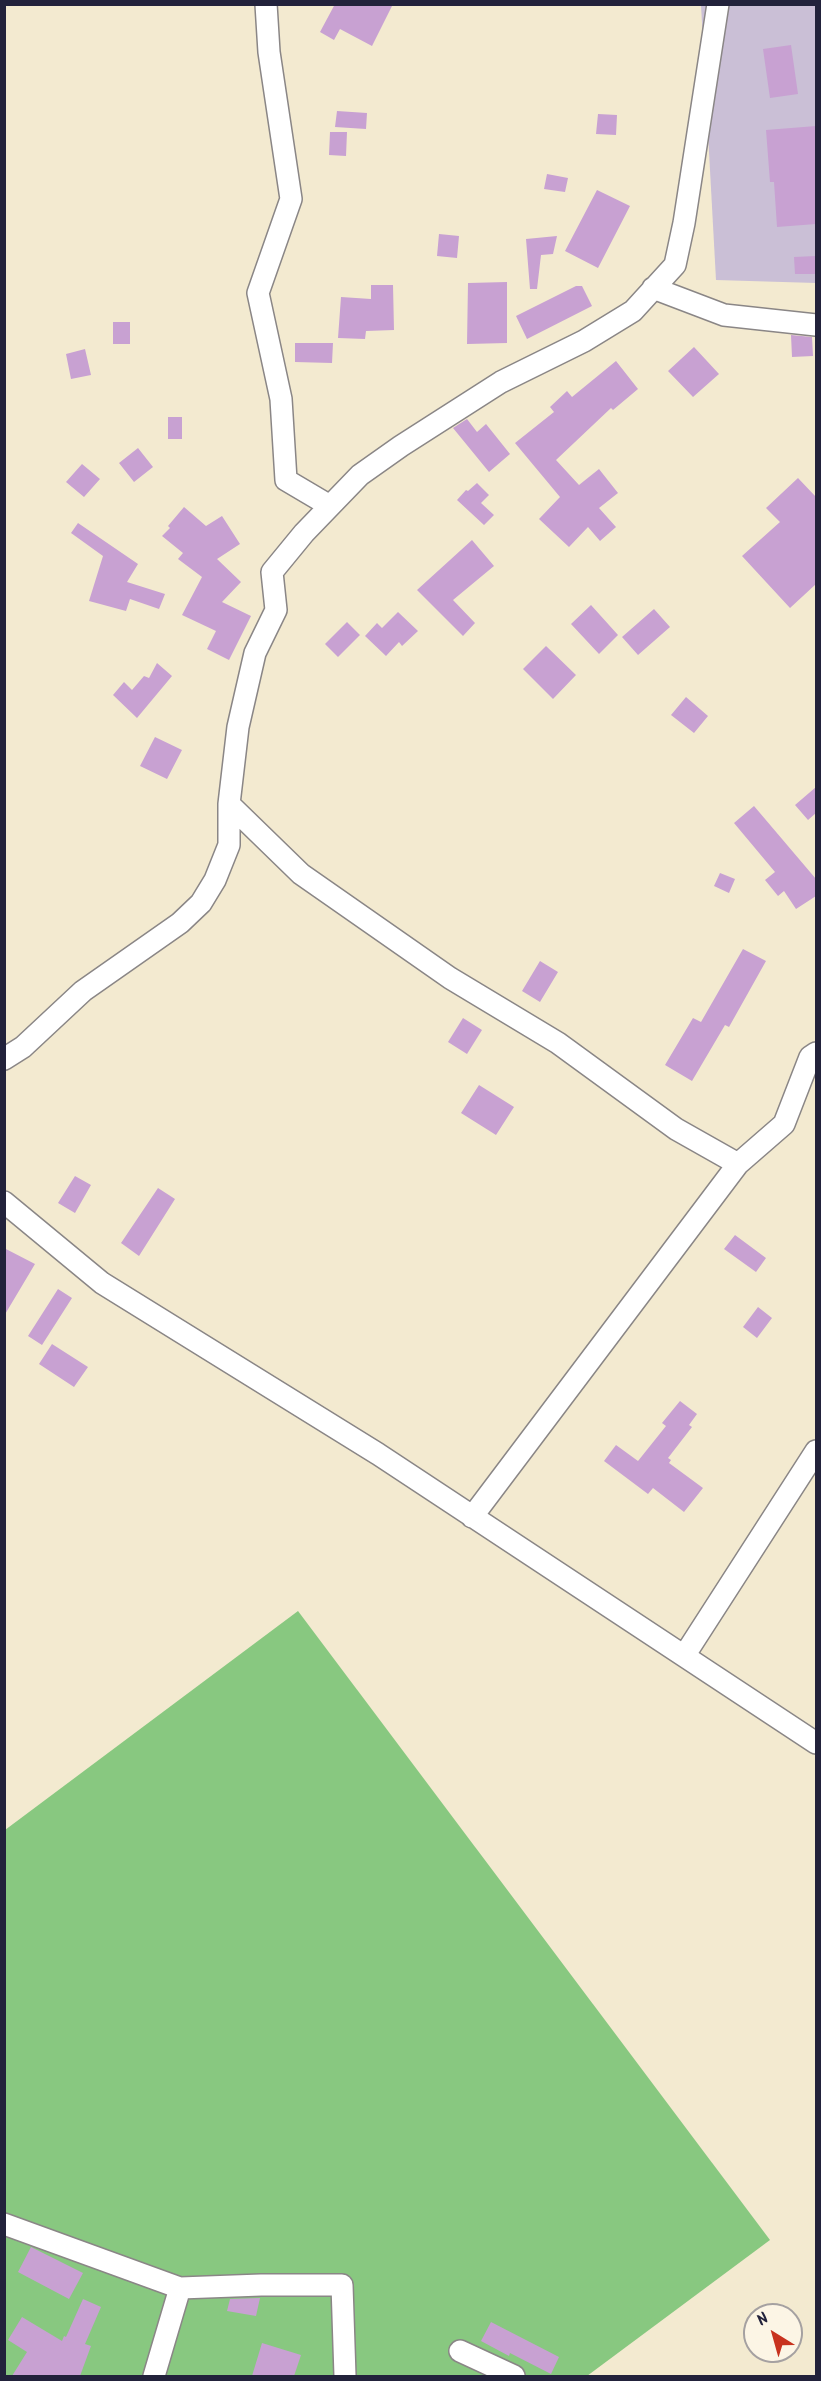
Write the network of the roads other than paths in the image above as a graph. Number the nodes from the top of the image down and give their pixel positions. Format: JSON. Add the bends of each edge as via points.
{"nodes":[{"id":1,"x":266,"y":4,"type":"edge"},
{"id":2,"x":718,"y":4,"type":"edge"},
{"id":3,"x":653,"y":288,"type":"junction"},
{"id":4,"x":816,"y":325,"type":"edge"},
{"id":5,"x":330,"y":506,"type":"junction"},
{"id":6,"x":230,"y":804,"type":"junction"},
{"id":7,"x":816,"y":1053,"type":"edge"},
{"id":8,"x":4,"y":1059,"type":"edge"},
{"id":9,"x":738,"y":1164,"type":"junction"},
{"id":10,"x":4,"y":1202,"type":"edge"},
{"id":11,"x":816,"y":1451,"type":"edge"},
{"id":12,"x":472,"y":1516,"type":"junction"},
{"id":13,"x":684,"y":1656,"type":"junction"},
{"id":14,"x":816,"y":1743,"type":"edge"},
{"id":15,"x":4,"y":2224,"type":"edge"},
{"id":16,"x":180,"y":2288,"type":"junction"},
{"id":17,"x":460,"y":2351,"type":"dead end"},
{"id":18,"x":154,"y":2376,"type":"edge"},
{"id":19,"x":345,"y":2376,"type":"edge"},
{"id":20,"x":514,"y":2376,"type":"edge"}],
"edges":[{"from":1,"to":5,"type":"street","via":[[269,52],[291,199],[258,293],[281,399],[286,480]]},
{"from":2,"to":3,"type":"street","via":[[675,265]]},
{"from":3,"to":4,"type":"street","via":[[724,315]]},
{"from":3,"to":5,"type":"street","via":[[633,311],[584,341],[501,382],[401,446],[360,475]]},
{"from":5,"to":6,"type":"street","via":[[272,572],[276,610],[255,653],[238,727]]},
{"from":6,"to":8,"type":"street","via":[[229,845],[201,903],[83,991],[23,1047]]},
{"from":6,"to":9,"type":"street","via":[[301,874],[450,978],[558,1043],[676,1129]]},
{"from":7,"to":9,"type":"street","via":[[810,1057],[783,1124]]},
{"from":9,"to":12,"type":"street"},
{"from":10,"to":12,"type":"street","via":[[102,1283]]},
{"from":11,"to":13,"type":"street"},
{"from":12,"to":13,"type":"street"},
{"from":13,"to":14,"type":"street"},
{"from":15,"to":16,"type":"street"},
{"from":16,"to":18,"type":"street"},
{"from":16,"to":19,"type":"street","via":[[342,2285]]},
{"from":17,"to":20,"type":"street"}]}
